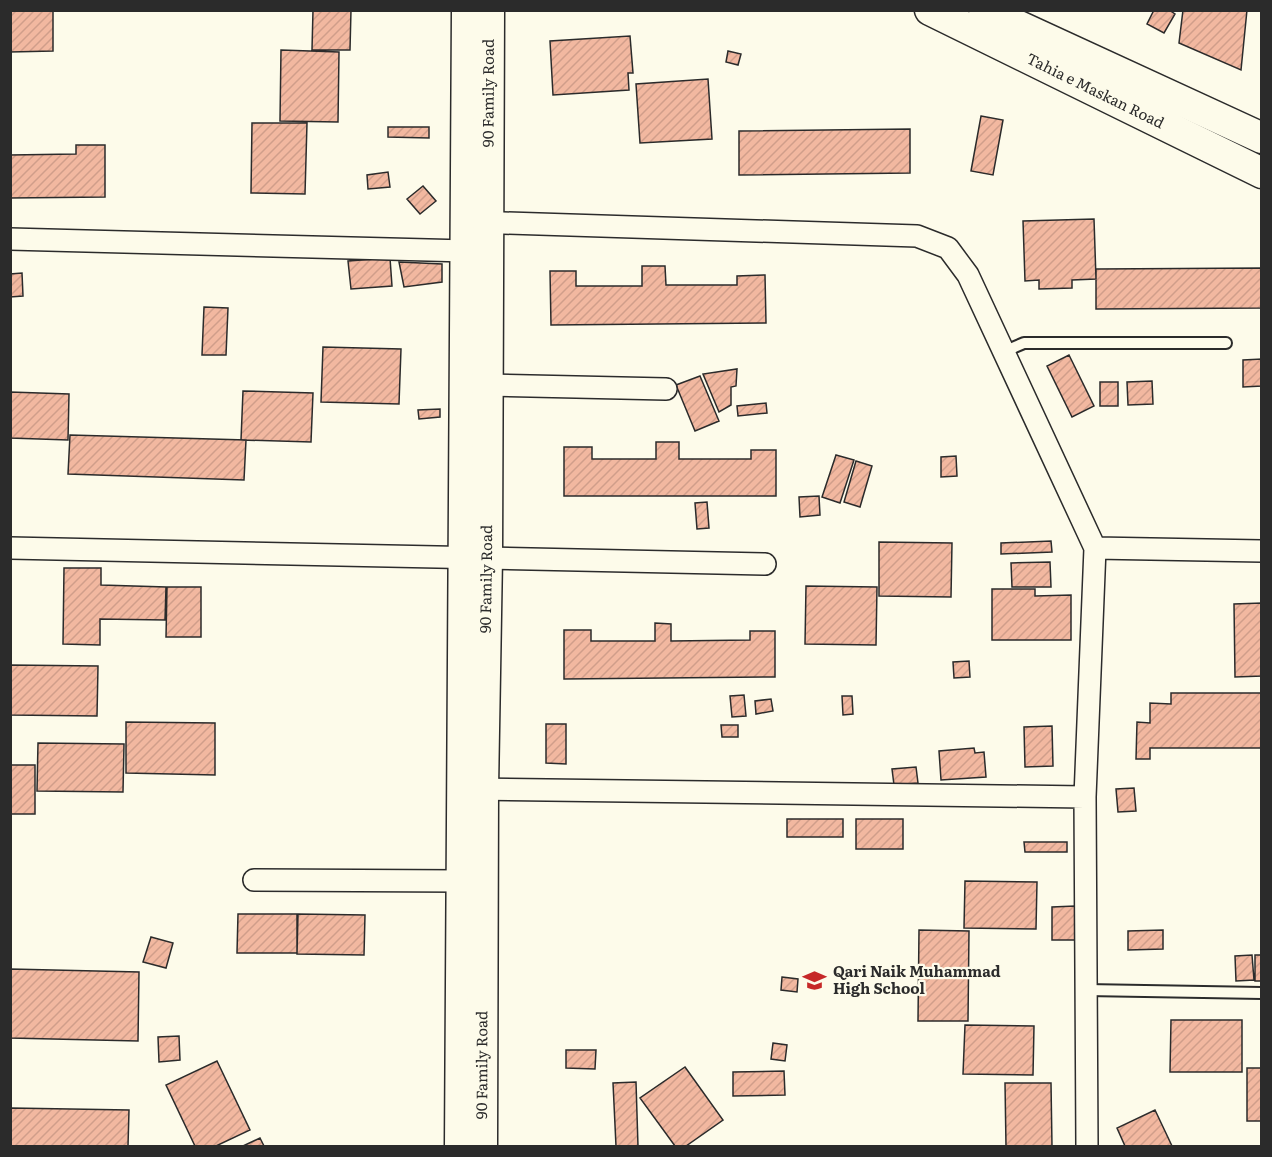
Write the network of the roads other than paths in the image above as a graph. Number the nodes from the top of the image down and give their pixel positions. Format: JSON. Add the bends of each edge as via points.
{"nodes":[{"id":1,"x":467,"y":10,"type":"edge"},
{"id":2,"x":489,"y":10,"type":"edge"},
{"id":3,"x":930,"y":10,"type":"edge"},
{"id":4,"x":994,"y":13,"type":"edge"},
{"id":5,"x":1262,"y":138,"type":"edge"},
{"id":6,"x":1262,"y":174,"type":"edge"},
{"id":7,"x":474,"y":232,"type":"junction"},
{"id":8,"x":10,"y":239,"type":"edge"},
{"id":9,"x":1226,"y":343,"type":"dead end"},
{"id":10,"x":1003,"y":352,"type":"junction"},
{"id":11,"x":487,"y":385,"type":"junction"},
{"id":12,"x":666,"y":389,"type":"dead end"},
{"id":13,"x":10,"y":548,"type":"edge"},
{"id":14,"x":1095,"y":548,"type":"junction"},
{"id":15,"x":1262,"y":551,"type":"edge"},
{"id":16,"x":477,"y":557,"type":"junction"},
{"id":17,"x":765,"y":564,"type":"dead end"},
{"id":18,"x":472,"y":789,"type":"junction"},
{"id":19,"x":1085,"y":798,"type":"junction"},
{"id":20,"x":254,"y":880,"type":"dead end"},
{"id":21,"x":462,"y":881,"type":"junction"},
{"id":22,"x":1086,"y":990,"type":"junction"},
{"id":23,"x":1262,"y":993,"type":"edge"},
{"id":24,"x":460,"y":1146,"type":"edge"},
{"id":25,"x":482,"y":1146,"type":"edge"},
{"id":26,"x":1087,"y":1146,"type":"edge"}],
"edges":[{"from":1,"to":7,"type":"street","name":"90 Family Road"},
{"from":2,"to":7,"type":"street","name":"90 Family Road"},
{"from":3,"to":6,"type":"street","name":"Tahia e Maskan Road"},
{"from":4,"to":5,"type":"street","name":"Tahia e Maskan Road"},
{"from":7,"to":8,"type":"street"},
{"from":7,"to":10,"type":"street","via":[[917,236],[948,248],[968,274]]},
{"from":7,"to":11,"type":"street","name":"90 Family Road"},
{"from":7,"to":16,"type":"street","name":"90 Family Road"},
{"from":9,"to":10,"type":"lane","via":[[1024,344]]},
{"from":10,"to":14,"type":"street"},
{"from":11,"to":12,"type":"street"},
{"from":11,"to":16,"type":"street","name":"90 Family Road"},
{"from":13,"to":16,"type":"street"},
{"from":14,"to":15,"type":"street"},
{"from":14,"to":19,"type":"street"},
{"from":16,"to":17,"type":"street"},
{"from":16,"to":18,"type":"street","name":"90 Family Road"},
{"from":18,"to":19,"type":"street"},
{"from":18,"to":21,"type":"street","name":"90 Family Road"},
{"from":18,"to":25,"type":"street","name":"90 Family Road"},
{"from":19,"to":22,"type":"street"},
{"from":20,"to":21,"type":"street"},
{"from":21,"to":24,"type":"street","name":"90 Family Road"},
{"from":22,"to":23,"type":"lane"},
{"from":22,"to":26,"type":"street"}]}
